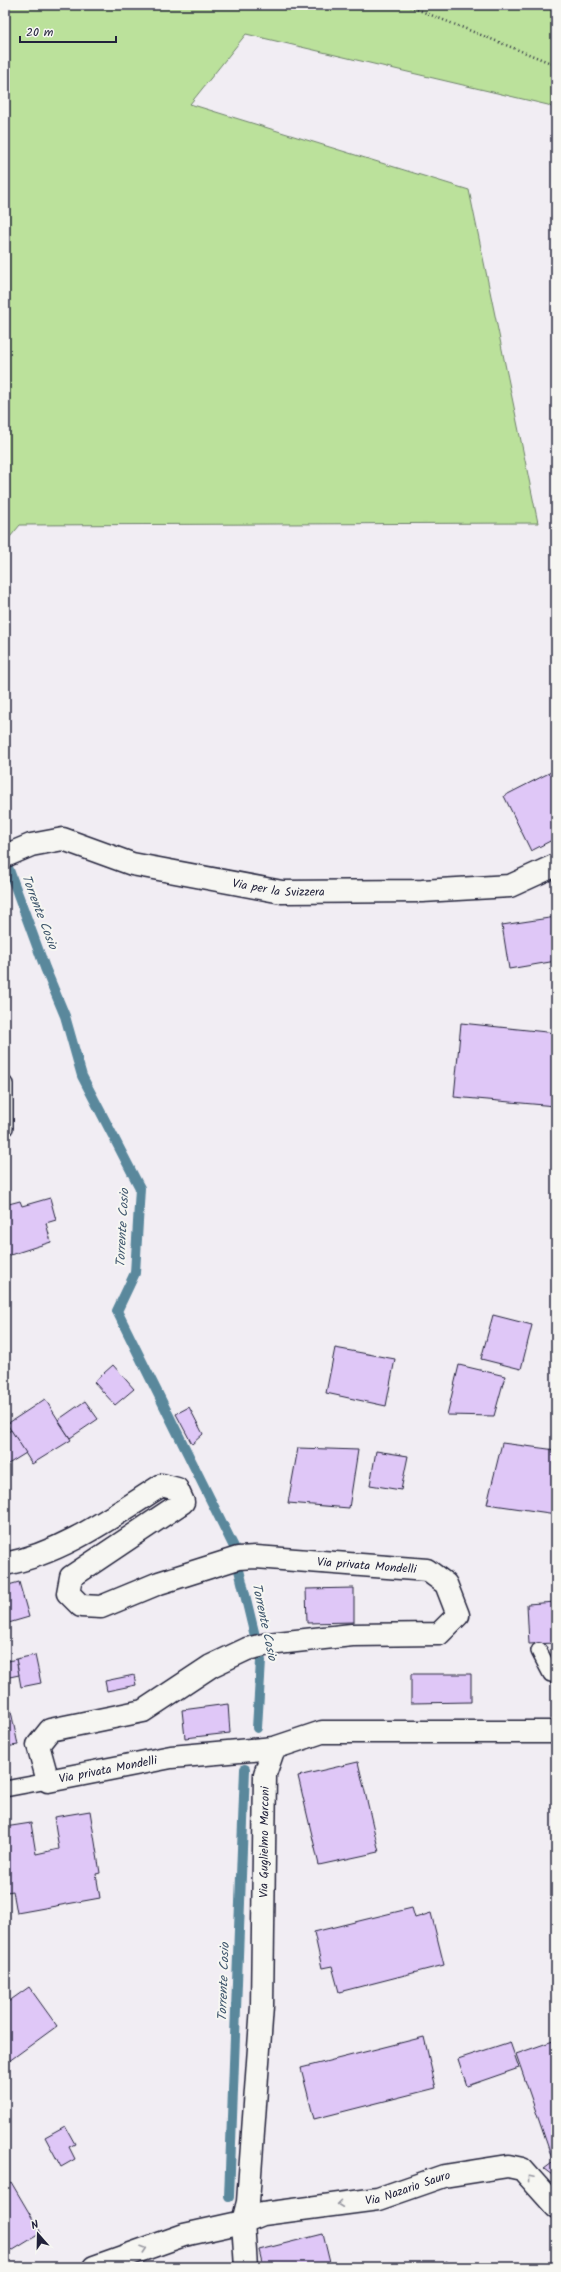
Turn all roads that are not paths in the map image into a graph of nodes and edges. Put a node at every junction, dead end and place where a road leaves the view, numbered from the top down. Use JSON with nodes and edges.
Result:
{"nodes":[{"id":1,"x":5,"y":856,"type":"edge"},
{"id":2,"x":556,"y":865,"type":"edge"},
{"id":3,"x":5,"y":1084,"type":"edge"},
{"id":4,"x":5,"y":1128,"type":"edge"},
{"id":5,"x":5,"y":1564,"type":"edge"},
{"id":6,"x":539,"y":1651,"type":"dead end"},
{"id":7,"x":556,"y":1675,"type":"edge"},
{"id":8,"x":556,"y":1732,"type":"edge"},
{"id":9,"x":274,"y":1748,"type":"junction"},
{"id":10,"x":48,"y":1781,"type":"junction"},
{"id":11,"x":5,"y":1789,"type":"edge"},
{"id":12,"x":556,"y":2207,"type":"edge"},
{"id":13,"x":243,"y":2222,"type":"junction"},
{"id":14,"x":94,"y":2267,"type":"edge"},
{"id":15,"x":246,"y":2267,"type":"edge"}],
"edges":[{"from":1,"to":2,"type":"street","name":"Via per la Svizzera"},
{"from":3,"to":4,"type":"lane"},
{"from":5,"to":10,"type":"street","name":"Via privata Mondelli"},
{"from":6,"to":7,"type":"lane"},
{"from":8,"to":9,"type":"street"},
{"from":9,"to":10,"type":"street","name":"Via privata Mondelli"},
{"from":9,"to":13,"type":"street","name":"Via Guglielmo Marconi"},
{"from":10,"to":11,"type":"lane"},
{"from":12,"to":13,"type":"street","name":"Via Nazario Sauro","one_way":true},
{"from":14,"to":13,"type":"street","name":"Via Nazario Sauro","one_way":true},
{"from":13,"to":15,"type":"street","name":"Via Guglielmo Marconi"}]}
